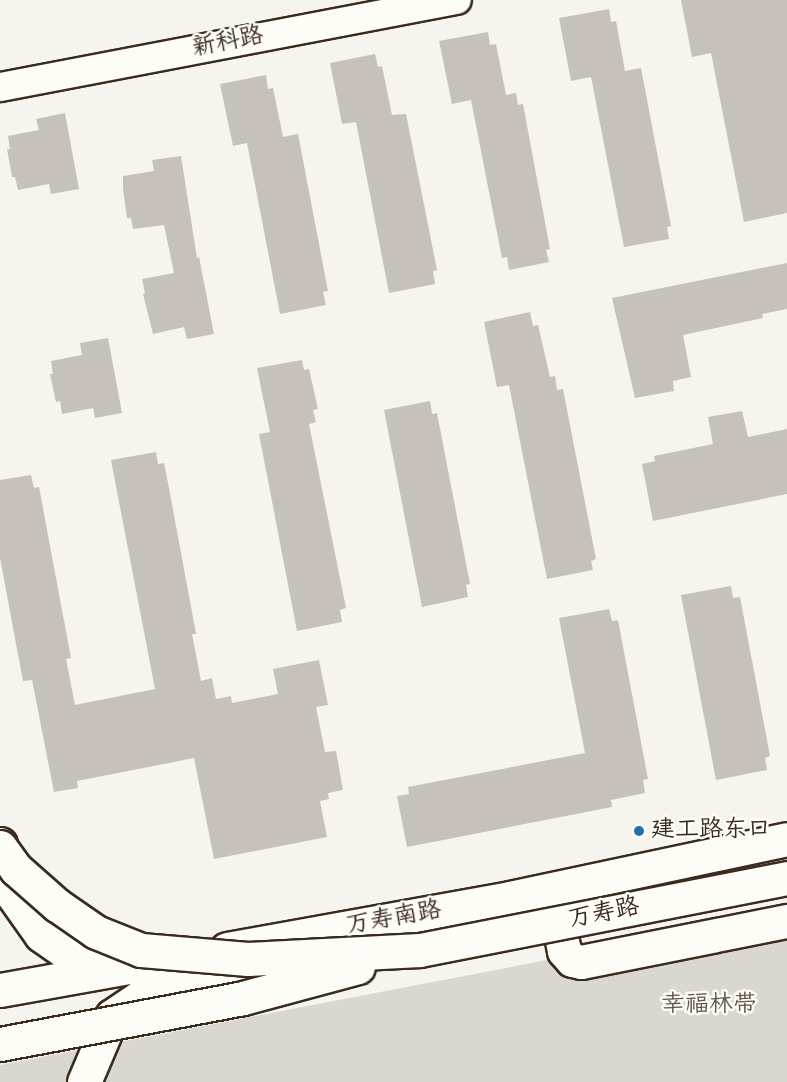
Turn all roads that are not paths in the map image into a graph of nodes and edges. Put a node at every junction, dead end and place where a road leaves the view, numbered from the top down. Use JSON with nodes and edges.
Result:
{"nodes":[{"id":1,"x":457,"y":0,"type":"edge"},
{"id":2,"x":0,"y":87,"type":"edge"},
{"id":3,"x":787,"y":838,"type":"edge"},
{"id":4,"x":0,"y":845,"type":"edge"},
{"id":5,"x":787,"y":879,"type":"edge"},
{"id":6,"x":552,"y":889,"type":"junction"},
{"id":7,"x":787,"y":921,"type":"edge"},
{"id":8,"x":271,"y":941,"type":"junction"},
{"id":9,"x":420,"y":950,"type":"junction"},
{"id":10,"x":114,"y":969,"type":"junction"},
{"id":11,"x":0,"y":990,"type":"edge"},
{"id":12,"x":0,"y":1044,"type":"edge"},
{"id":13,"x":84,"y":1082,"type":"edge"}],
"edges":[{"from":1,"to":2,"type":"street","name":"新科路"},
{"from":3,"to":6,"type":"main road","name":"万寿南路"},
{"from":4,"to":9,"type":"main road","bridge":true},
{"from":4,"to":10,"type":"main road"},
{"from":5,"to":9,"type":"main road","name":"万寿路","bridge":true},
{"from":6,"to":7,"type":"main road"},
{"from":6,"to":8,"type":"main road","name":"万寿南路"},
{"from":8,"to":10,"type":"main road","name":"万寿南路"},
{"from":8,"to":13,"type":"main road"},
{"from":9,"to":12,"type":"main road","bridge":true},
{"from":10,"to":11,"type":"main road","name":"万寿南路"}]}
